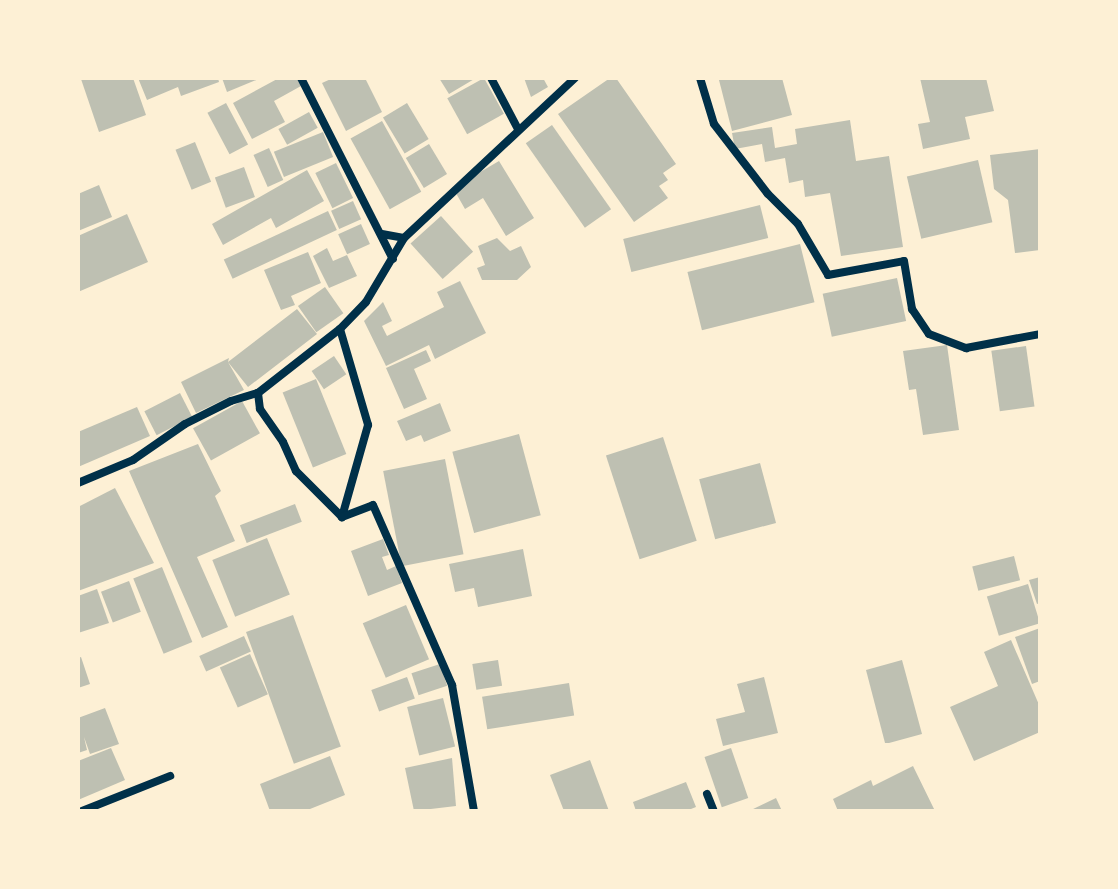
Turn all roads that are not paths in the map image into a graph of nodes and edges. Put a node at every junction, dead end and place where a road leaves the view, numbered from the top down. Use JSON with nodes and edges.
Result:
{"nodes":[{"id":1,"x":301,"y":78,"type":"edge"},
{"id":2,"x":491,"y":78,"type":"edge"},
{"id":3,"x":575,"y":78,"type":"edge"},
{"id":4,"x":700,"y":78,"type":"edge"},
{"id":5,"x":518,"y":129,"type":"junction"},
{"id":6,"x":382,"y":234,"type":"junction"},
{"id":7,"x":404,"y":238,"type":"junction"},
{"id":8,"x":393,"y":259,"type":"junction"},
{"id":9,"x":340,"y":329,"type":"junction"},
{"id":10,"x":1040,"y":334,"type":"edge"},
{"id":11,"x":258,"y":393,"type":"junction"},
{"id":12,"x":78,"y":483,"type":"edge"},
{"id":13,"x":342,"y":517,"type":"junction"},
{"id":14,"x":170,"y":776,"type":"dead end"},
{"id":15,"x":707,"y":794,"type":"dead end"},
{"id":16,"x":82,"y":811,"type":"edge"},
{"id":17,"x":474,"y":811,"type":"edge"},
{"id":18,"x":714,"y":811,"type":"edge"}],
"edges":[{"from":1,"to":6,"type":"street"},
{"from":2,"to":5,"type":"street"},
{"from":3,"to":5,"type":"street"},
{"from":4,"to":10,"type":"street"},
{"from":5,"to":7,"type":"street"},
{"from":6,"to":7,"type":"street"},
{"from":6,"to":8,"type":"street"},
{"from":7,"to":8,"type":"street"},
{"from":8,"to":9,"type":"street"},
{"from":9,"to":11,"type":"street"},
{"from":9,"to":13,"type":"street"},
{"from":11,"to":12,"type":"street"},
{"from":11,"to":13,"type":"street"},
{"from":13,"to":17,"type":"street"},
{"from":14,"to":16,"type":"street"},
{"from":15,"to":18,"type":"street"}]}
